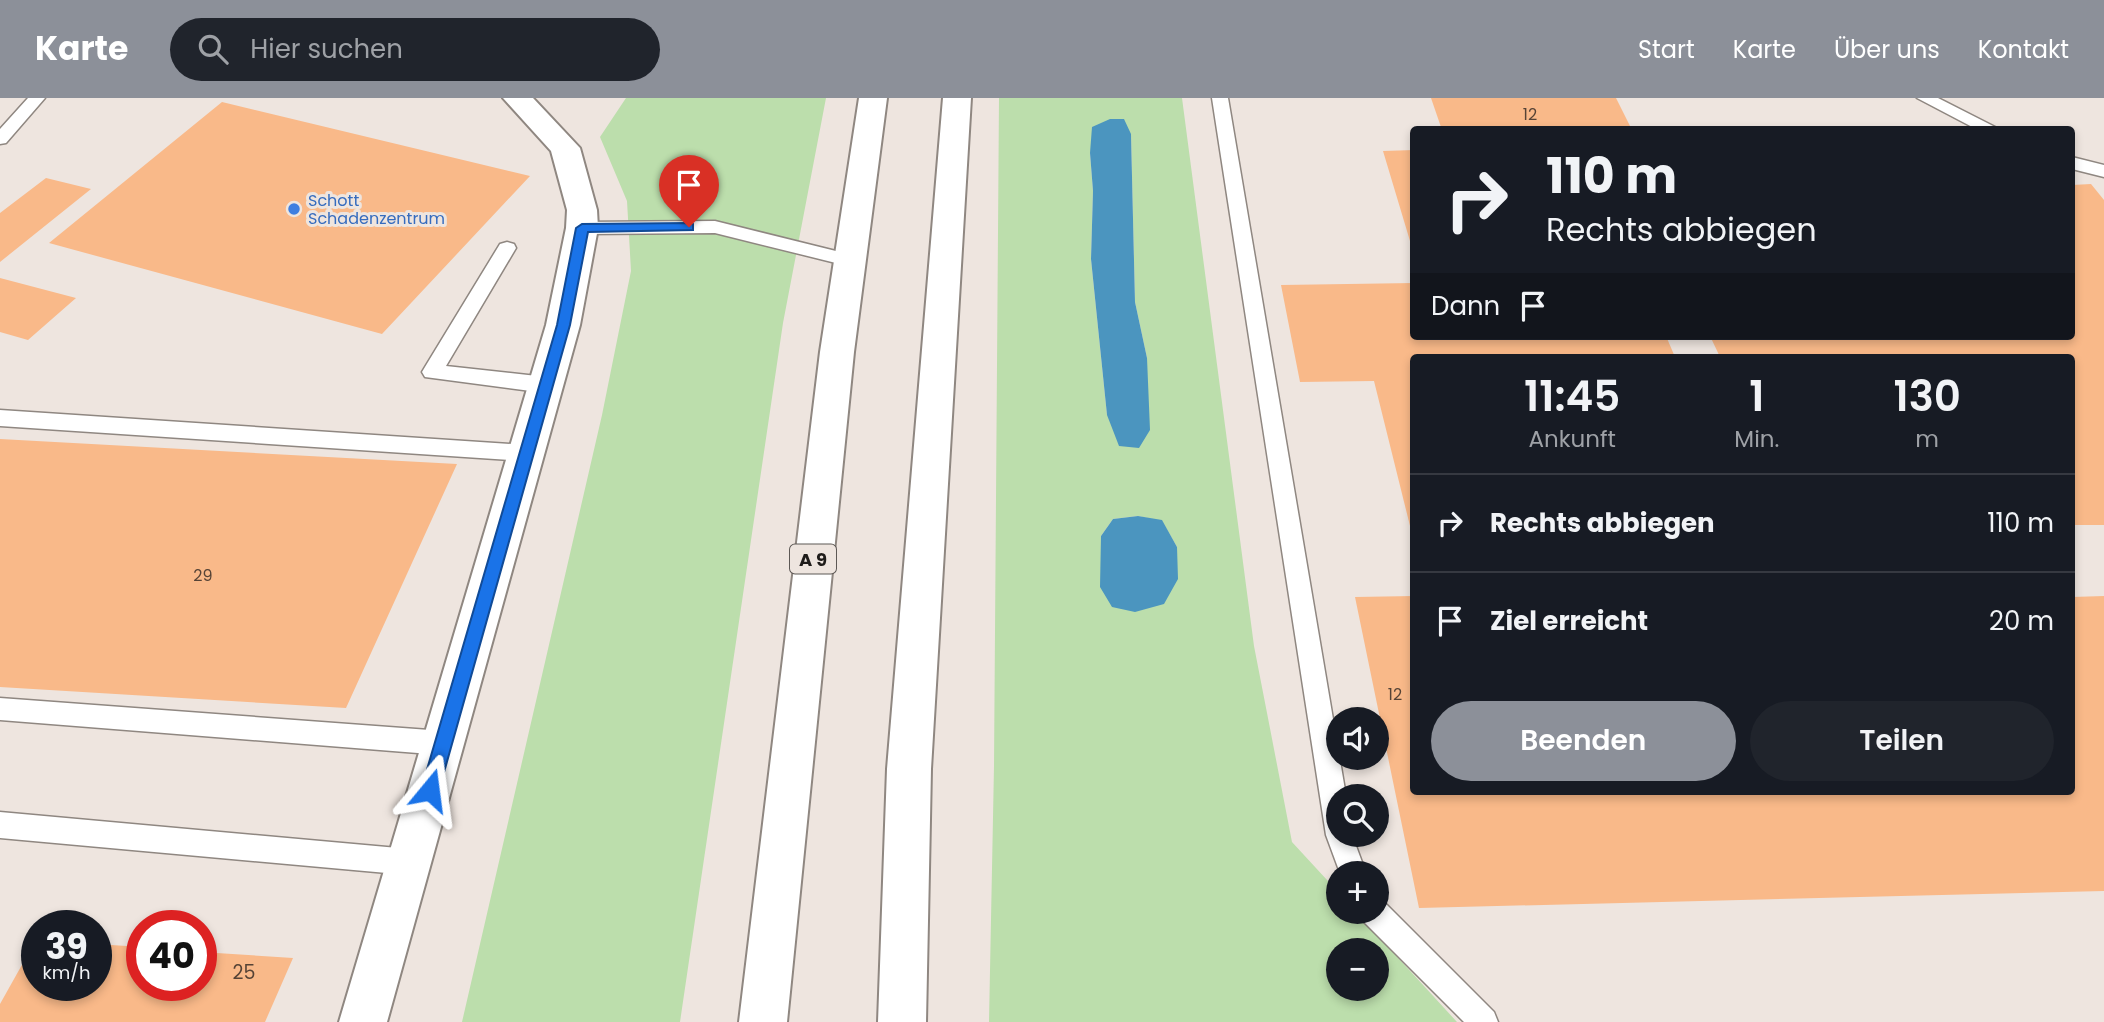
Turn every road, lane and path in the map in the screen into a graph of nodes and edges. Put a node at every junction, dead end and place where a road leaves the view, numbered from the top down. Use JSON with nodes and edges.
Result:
{"nodes":[{"id":1,"x":37,"y":98,"type":"edge"},
{"id":2,"x":517,"y":98,"type":"edge"},
{"id":3,"x":873,"y":98,"type":"edge"},
{"id":4,"x":957,"y":98,"type":"edge"},
{"id":5,"x":1220,"y":98,"type":"edge"},
{"id":6,"x":1925,"y":98,"type":"edge"},
{"id":7,"x":1984,"y":126,"type":"edge"},
{"id":8,"x":0,"y":139,"type":"edge"},
{"id":9,"x":2075,"y":164,"type":"edge"},
{"id":10,"x":2104,"y":171,"type":"edge"},
{"id":11,"x":582,"y":228,"type":"junction"},
{"id":12,"x":507,"y":248,"type":"dead end"},
{"id":13,"x":848,"y":260,"type":"junction"},
{"id":14,"x":546,"y":385,"type":"junction"},
{"id":15,"x":0,"y":418,"type":"edge"},
{"id":16,"x":526,"y":453,"type":"junction"},
{"id":17,"x":0,"y":709,"type":"edge"},
{"id":18,"x":443,"y":743,"type":"junction"},
{"id":19,"x":1331,"y":784,"type":"edge"},
{"id":20,"x":0,"y":825,"type":"edge"},
{"id":21,"x":409,"y":862,"type":"junction"},
{"id":22,"x":1386,"y":924,"type":"edge"},
{"id":23,"x":363,"y":1022,"type":"edge"},
{"id":24,"x":763,"y":1022,"type":"edge"},
{"id":25,"x":902,"y":1022,"type":"edge"},
{"id":26,"x":1484,"y":1022,"type":"edge"}],
"edges":[{"from":1,"to":8,"type":"lane"},
{"from":2,"to":11,"type":"main road"},
{"from":3,"to":13,"type":"main road","number":"A 9"},
{"from":4,"to":25,"type":"main road"},
{"from":5,"to":19,"type":"lane"},
{"from":6,"to":7,"type":"lane"},
{"from":9,"to":10,"type":"lane"},
{"from":11,"to":13,"type":"lane"},
{"from":11,"to":14,"type":"main road"},
{"from":12,"to":14,"type":"lane"},
{"from":13,"to":24,"type":"main road","number":"A 9"},
{"from":14,"to":16,"type":"main road"},
{"from":15,"to":16,"type":"lane"},
{"from":16,"to":18,"type":"main road"},
{"from":17,"to":18,"type":"lane"},
{"from":18,"to":21,"type":"main road"},
{"from":20,"to":21,"type":"lane"},
{"from":21,"to":23,"type":"main road"},
{"from":22,"to":26,"type":"lane"}]}
